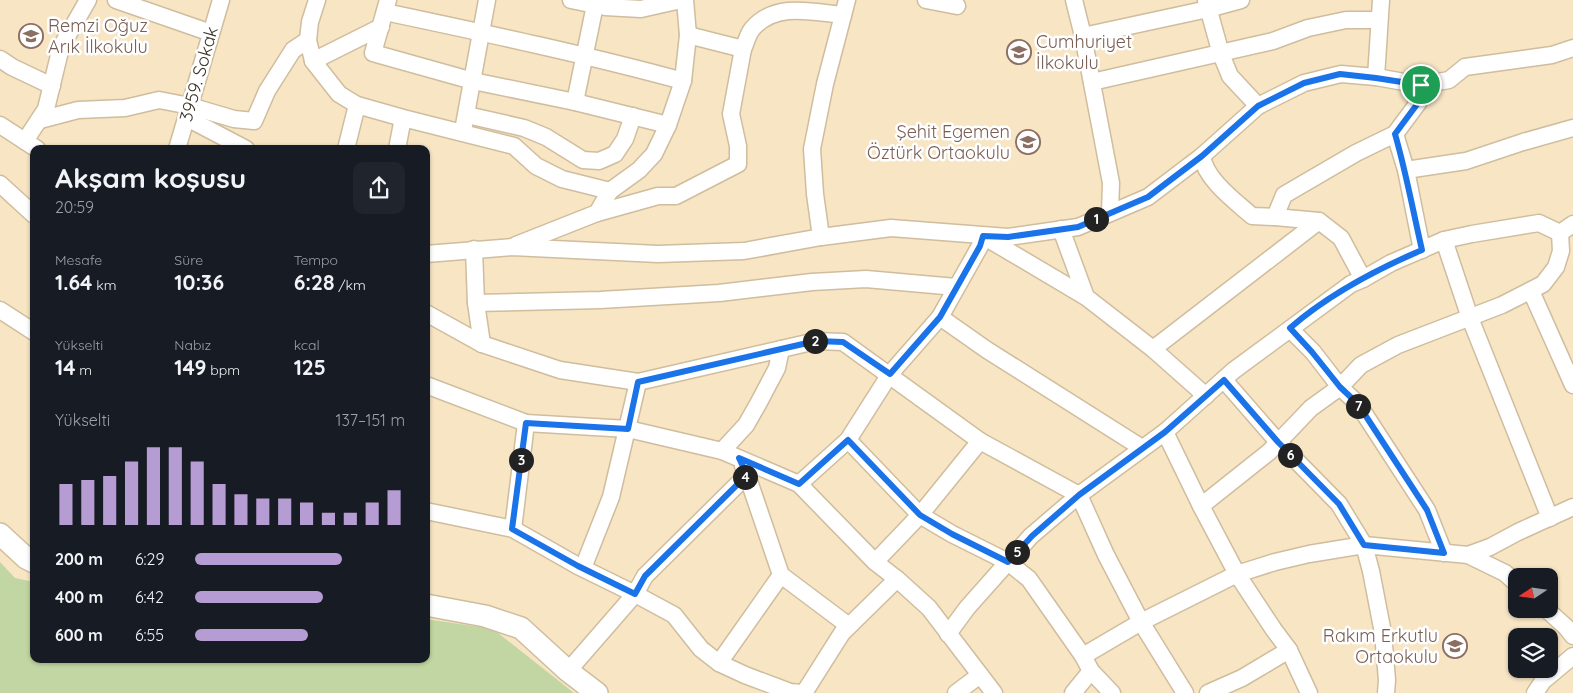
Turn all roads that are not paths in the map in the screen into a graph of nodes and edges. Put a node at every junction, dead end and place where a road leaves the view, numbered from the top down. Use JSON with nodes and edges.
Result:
{"nodes":[{"id":1,"x":88,"y":0,"type":"edge"},
{"id":2,"x":116,"y":0,"type":"edge"},
{"id":3,"x":221,"y":0,"type":"edge"},
{"id":4,"x":317,"y":0,"type":"edge"},
{"id":5,"x":487,"y":0,"type":"edge"},
{"id":6,"x":571,"y":0,"type":"edge"},
{"id":7,"x":681,"y":0,"type":"edge"},
{"id":8,"x":685,"y":0,"type":"edge"},
{"id":9,"x":926,"y":0,"type":"edge"},
{"id":10,"x":1074,"y":0,"type":"edge"},
{"id":11,"x":1241,"y":0,"type":"edge"},
{"id":12,"x":1381,"y":0,"type":"edge"},
{"id":13,"x":604,"y":4,"type":"edge"},
{"id":14,"x":1207,"y":4,"type":"edge"},
{"id":15,"x":957,"y":6,"type":"dead end"},
{"id":16,"x":845,"y":7,"type":"edge"},
{"id":17,"x":385,"y":13,"type":"edge"},
{"id":18,"x":1379,"y":20,"type":"junction"},
{"id":19,"x":482,"y":32,"type":"junction"},
{"id":20,"x":211,"y":33,"type":"junction"},
{"id":21,"x":688,"y":34,"type":"junction"},
{"id":22,"x":1083,"y":36,"type":"junction"},
{"id":23,"x":308,"y":40,"type":"junction"},
{"id":24,"x":1573,"y":48,"type":"edge"},
{"id":25,"x":742,"y":49,"type":"junction"},
{"id":26,"x":1221,"y":54,"type":"junction"},
{"id":27,"x":585,"y":57,"type":"junction"},
{"id":28,"x":0,"y":59,"type":"edge"},
{"id":29,"x":313,"y":61,"type":"junction"},
{"id":30,"x":1376,"y":78,"type":"junction"},
{"id":31,"x":474,"y":81,"type":"junction"},
{"id":32,"x":683,"y":81,"type":"junction"},
{"id":33,"x":1092,"y":82,"type":"junction"},
{"id":34,"x":1421,"y":85,"type":"junction"},
{"id":35,"x":52,"y":86,"type":"junction"},
{"id":36,"x":575,"y":102,"type":"junction"},
{"id":37,"x":357,"y":105,"type":"junction"},
{"id":38,"x":1258,"y":106,"type":"junction"},
{"id":39,"x":189,"y":112,"type":"junction"},
{"id":40,"x":467,"y":115,"type":"junction"},
{"id":41,"x":633,"y":116,"type":"junction"},
{"id":42,"x":403,"y":118,"type":"junction"},
{"id":43,"x":40,"y":120,"type":"junction"},
{"id":44,"x":0,"y":125,"type":"edge"},
{"id":45,"x":668,"y":125,"type":"junction"},
{"id":46,"x":1573,"y":128,"type":"edge"},
{"id":47,"x":462,"y":132,"type":"junction"},
{"id":48,"x":1395,"y":134,"type":"junction"},
{"id":49,"x":31,"y":145,"type":"edge"},
{"id":50,"x":178,"y":145,"type":"edge"},
{"id":51,"x":240,"y":145,"type":"edge"},
{"id":52,"x":347,"y":145,"type":"edge"},
{"id":53,"x":398,"y":145,"type":"edge"},
{"id":54,"x":1202,"y":156,"type":"junction"},
{"id":55,"x":1406,"y":170,"type":"junction"},
{"id":56,"x":0,"y":185,"type":"edge"},
{"id":57,"x":610,"y":191,"type":"junction"},
{"id":58,"x":30,"y":211,"type":"edge"},
{"id":59,"x":1110,"y":212,"type":"junction"},
{"id":60,"x":597,"y":213,"type":"junction"},
{"id":61,"x":1275,"y":217,"type":"junction"},
{"id":62,"x":1319,"y":221,"type":"junction"},
{"id":63,"x":1566,"y":228,"type":"edge"},
{"id":64,"x":1061,"y":229,"type":"junction"},
{"id":65,"x":983,"y":236,"type":"junction"},
{"id":66,"x":821,"y":237,"type":"junction"},
{"id":67,"x":1444,"y":240,"type":"junction"},
{"id":68,"x":512,"y":247,"type":"junction"},
{"id":69,"x":474,"y":249,"type":"junction"},
{"id":70,"x":1422,"y":250,"type":"junction"},
{"id":71,"x":1573,"y":252,"type":"edge"},
{"id":72,"x":430,"y":254,"type":"edge"},
{"id":73,"x":1363,"y":279,"type":"junction"},
{"id":74,"x":956,"y":287,"type":"junction"},
{"id":75,"x":1531,"y":291,"type":"junction"},
{"id":76,"x":1086,"y":297,"type":"junction"},
{"id":77,"x":476,"y":303,"type":"junction"},
{"id":78,"x":0,"y":310,"type":"edge"},
{"id":79,"x":430,"y":315,"type":"edge"},
{"id":80,"x":940,"y":317,"type":"junction"},
{"id":81,"x":1470,"y":318,"type":"junction"},
{"id":82,"x":1290,"y":328,"type":"junction"},
{"id":83,"x":30,"y":329,"type":"edge"},
{"id":84,"x":482,"y":344,"type":"junction"},
{"id":85,"x":781,"y":349,"type":"junction"},
{"id":86,"x":1153,"y":349,"type":"junction"},
{"id":87,"x":890,"y":374,"type":"junction"},
{"id":88,"x":1224,"y":380,"type":"junction"},
{"id":89,"x":638,"y":382,"type":"junction"},
{"id":90,"x":1573,"y":385,"type":"edge"},
{"id":91,"x":430,"y":387,"type":"edge"},
{"id":92,"x":1340,"y":387,"type":"junction"},
{"id":93,"x":1206,"y":396,"type":"junction"},
{"id":94,"x":526,"y":423,"type":"junction"},
{"id":95,"x":628,"y":429,"type":"junction"},
{"id":96,"x":1165,"y":432,"type":"junction"},
{"id":97,"x":848,"y":440,"type":"junction"},
{"id":98,"x":980,"y":441,"type":"junction"},
{"id":99,"x":1278,"y":442,"type":"junction"},
{"id":100,"x":1142,"y":448,"type":"junction"},
{"id":101,"x":722,"y":450,"type":"junction"},
{"id":102,"x":739,"y":458,"type":"junction"},
{"id":103,"x":747,"y":475,"type":"junction"},
{"id":104,"x":799,"y":484,"type":"junction"},
{"id":105,"x":1079,"y":495,"type":"junction"},
{"id":106,"x":1201,"y":506,"type":"junction"},
{"id":107,"x":1573,"y":507,"type":"edge"},
{"id":108,"x":430,"y":513,"type":"edge"},
{"id":109,"x":920,"y":515,"type":"junction"},
{"id":110,"x":1550,"y":518,"type":"junction"},
{"id":111,"x":512,"y":529,"type":"junction"},
{"id":112,"x":0,"y":534,"type":"edge"},
{"id":113,"x":1364,"y":545,"type":"junction"},
{"id":114,"x":1444,"y":553,"type":"junction"},
{"id":115,"x":1468,"y":555,"type":"junction"},
{"id":116,"x":30,"y":560,"type":"edge"},
{"id":117,"x":875,"y":562,"type":"junction"},
{"id":118,"x":1008,"y":562,"type":"junction"},
{"id":119,"x":583,"y":568,"type":"junction"},
{"id":120,"x":1237,"y":574,"type":"junction"},
{"id":121,"x":781,"y":575,"type":"junction"},
{"id":122,"x":1508,"y":576,"type":"edge"},
{"id":123,"x":897,"y":579,"type":"junction"},
{"id":124,"x":635,"y":594,"type":"junction"},
{"id":125,"x":430,"y":606,"type":"edge"},
{"id":126,"x":1558,"y":618,"type":"edge"},
{"id":127,"x":1141,"y":622,"type":"junction"},
{"id":128,"x":849,"y":626,"type":"junction"},
{"id":129,"x":1571,"y":627,"type":"edge"},
{"id":130,"x":948,"y":634,"type":"junction"},
{"id":131,"x":1289,"y":650,"type":"junction"},
{"id":132,"x":1083,"y":656,"type":"junction"},
{"id":133,"x":1573,"y":656,"type":"edge"},
{"id":134,"x":719,"y":663,"type":"junction"},
{"id":135,"x":568,"y":671,"type":"junction"},
{"id":136,"x":1091,"y":671,"type":"junction"},
{"id":137,"x":980,"y":675,"type":"junction"},
{"id":138,"x":597,"y":693,"type":"edge"},
{"id":139,"x":803,"y":693,"type":"edge"},
{"id":140,"x":956,"y":693,"type":"edge"},
{"id":141,"x":994,"y":693,"type":"edge"},
{"id":142,"x":1073,"y":693,"type":"edge"},
{"id":143,"x":1112,"y":693,"type":"edge"},
{"id":144,"x":1185,"y":693,"type":"edge"},
{"id":145,"x":1208,"y":693,"type":"edge"},
{"id":146,"x":1309,"y":693,"type":"edge"},
{"id":147,"x":1386,"y":693,"type":"edge"},
{"id":148,"x":1535,"y":693,"type":"edge"}],
"edges":[{"from":1,"to":35,"type":"street"},
{"from":2,"to":20,"type":"street"},
{"from":3,"to":20,"type":"street","name":"3959. Sokak"},
{"from":4,"to":23,"type":"street"},
{"from":5,"to":19,"type":"street"},
{"from":6,"to":13,"type":"street"},
{"from":7,"to":13,"type":"street"},
{"from":8,"to":21,"type":"street"},
{"from":9,"to":15,"type":"street"},
{"from":10,"to":22,"type":"street"},
{"from":11,"to":14,"type":"street"},
{"from":12,"to":18,"type":"street"},
{"from":13,"to":27,"type":"street"},
{"from":14,"to":22,"type":"street"},
{"from":14,"to":26,"type":"street"},
{"from":16,"to":25,"type":"street"},
{"from":16,"to":66,"type":"street"},
{"from":17,"to":19,"type":"street"},
{"from":17,"to":29,"type":"street"},
{"from":17,"to":31,"type":"street"},
{"from":18,"to":26,"type":"street"},
{"from":18,"to":30,"type":"street"},
{"from":19,"to":27,"type":"street"},
{"from":19,"to":31,"type":"street"},
{"from":20,"to":39,"type":"street","name":"3959. Sokak"},
{"from":21,"to":25,"type":"street"},
{"from":21,"to":32,"type":"street"},
{"from":22,"to":33,"type":"street"},
{"from":23,"to":29,"type":"street"},
{"from":23,"to":39,"type":"street"},
{"from":24,"to":34,"type":"street"},
{"from":25,"to":60,"type":"street"},
{"from":26,"to":33,"type":"street"},
{"from":26,"to":38,"type":"street"},
{"from":27,"to":32,"type":"street"},
{"from":27,"to":36,"type":"street"},
{"from":28,"to":35,"type":"street"},
{"from":29,"to":37,"type":"street"},
{"from":30,"to":34,"type":"street"},
{"from":30,"to":38,"type":"street"},
{"from":31,"to":36,"type":"street"},
{"from":31,"to":40,"type":"street"},
{"from":32,"to":45,"type":"street"},
{"from":33,"to":59,"type":"street"},
{"from":34,"to":48,"type":"street"},
{"from":35,"to":43,"type":"street"},
{"from":36,"to":41,"type":"street"},
{"from":37,"to":42,"type":"street"},
{"from":37,"to":52,"type":"street"},
{"from":38,"to":54,"type":"street"},
{"from":39,"to":43,"type":"street"},
{"from":39,"to":50,"type":"street","name":"3959. Sokak"},
{"from":39,"to":51,"type":"street"},
{"from":40,"to":41,"type":"street"},
{"from":40,"to":47,"type":"street"},
{"from":41,"to":45,"type":"street"},
{"from":42,"to":47,"type":"street"},
{"from":42,"to":53,"type":"street"},
{"from":43,"to":49,"type":"street"},
{"from":44,"to":49,"type":"street"},
{"from":45,"to":57,"type":"street"},
{"from":46,"to":55,"type":"street"},
{"from":47,"to":57,"type":"street"},
{"from":48,"to":55,"type":"street"},
{"from":48,"to":61,"type":"street"},
{"from":54,"to":59,"type":"street"},
{"from":54,"to":61,"type":"street"},
{"from":55,"to":70,"type":"street"},
{"from":56,"to":58,"type":"street"},
{"from":57,"to":60,"type":"street"},
{"from":59,"to":64,"type":"street"},
{"from":60,"to":68,"type":"street"},
{"from":61,"to":62,"type":"street"},
{"from":62,"to":73,"type":"street"},
{"from":62,"to":86,"type":"street"},
{"from":63,"to":67,"type":"street"},
{"from":63,"to":71,"type":"street"},
{"from":63,"to":75,"type":"street"},
{"from":64,"to":65,"type":"street"},
{"from":64,"to":76,"type":"street"},
{"from":65,"to":66,"type":"street"},
{"from":65,"to":74,"type":"street"},
{"from":65,"to":76,"type":"street"},
{"from":66,"to":68,"type":"street"},
{"from":67,"to":70,"type":"street"},
{"from":67,"to":81,"type":"street"},
{"from":68,"to":69,"type":"street"},
{"from":69,"to":72,"type":"street"},
{"from":69,"to":77,"type":"street"},
{"from":70,"to":73,"type":"street"},
{"from":73,"to":82,"type":"street"},
{"from":74,"to":77,"type":"street"},
{"from":74,"to":80,"type":"street"},
{"from":75,"to":81,"type":"street"},
{"from":75,"to":90,"type":"street"},
{"from":76,"to":86,"type":"street"},
{"from":77,"to":84,"type":"street"},
{"from":78,"to":83,"type":"street"},
{"from":79,"to":84,"type":"street"},
{"from":80,"to":87,"type":"street"},
{"from":80,"to":100,"type":"street"},
{"from":81,"to":92,"type":"street"},
{"from":81,"to":110,"type":"street"},
{"from":82,"to":88,"type":"street"},
{"from":82,"to":92,"type":"street"},
{"from":84,"to":89,"type":"street"},
{"from":85,"to":87,"type":"street"},
{"from":85,"to":89,"type":"street"},
{"from":85,"to":101,"type":"street"},
{"from":86,"to":93,"type":"street"},
{"from":87,"to":97,"type":"street"},
{"from":87,"to":98,"type":"street"},
{"from":88,"to":93,"type":"street"},
{"from":88,"to":99,"type":"street"},
{"from":89,"to":95,"type":"street"},
{"from":91,"to":94,"type":"street"},
{"from":92,"to":99,"type":"street"},
{"from":92,"to":114,"type":"street"},
{"from":93,"to":96,"type":"street"},
{"from":94,"to":95,"type":"street"},
{"from":94,"to":111,"type":"street"},
{"from":95,"to":101,"type":"street"},
{"from":95,"to":119,"type":"street"},
{"from":96,"to":100,"type":"street"},
{"from":96,"to":106,"type":"street"},
{"from":97,"to":104,"type":"street"},
{"from":97,"to":109,"type":"street"},
{"from":98,"to":105,"type":"street"},
{"from":98,"to":109,"type":"street"},
{"from":99,"to":106,"type":"street"},
{"from":99,"to":113,"type":"street"},
{"from":100,"to":105,"type":"street"},
{"from":101,"to":102,"type":"street"},
{"from":102,"to":103,"type":"street"},
{"from":102,"to":104,"type":"street"},
{"from":103,"to":121,"type":"street"},
{"from":103,"to":124,"type":"street"},
{"from":104,"to":117,"type":"street"},
{"from":105,"to":118,"type":"street"},
{"from":105,"to":127,"type":"street"},
{"from":106,"to":120,"type":"street"},
{"from":107,"to":110,"type":"street"},
{"from":108,"to":111,"type":"street"},
{"from":109,"to":117,"type":"street"},
{"from":109,"to":118,"type":"street"},
{"from":110,"to":115,"type":"street"},
{"from":111,"to":119,"type":"street"},
{"from":112,"to":116,"type":"main road"},
{"from":113,"to":114,"type":"street"},
{"from":113,"to":120,"type":"street"},
{"from":113,"to":147,"type":"street"},
{"from":114,"to":115,"type":"street"},
{"from":115,"to":122,"type":"street"},
{"from":117,"to":123,"type":"street"},
{"from":118,"to":130,"type":"street"},
{"from":118,"to":132,"type":"street"},
{"from":119,"to":124,"type":"street"},
{"from":120,"to":127,"type":"street"},
{"from":120,"to":131,"type":"street"},
{"from":121,"to":128,"type":"street"},
{"from":121,"to":134,"type":"street"},
{"from":123,"to":128,"type":"street"},
{"from":123,"to":130,"type":"street"},
{"from":124,"to":134,"type":"street"},
{"from":124,"to":135,"type":"street"},
{"from":125,"to":135,"type":"main road"},
{"from":126,"to":129,"type":"street"},
{"from":127,"to":132,"type":"street"},
{"from":127,"to":144,"type":"street"},
{"from":128,"to":139,"type":"street"},
{"from":130,"to":137,"type":"street"},
{"from":131,"to":145,"type":"street"},
{"from":131,"to":146,"type":"street"},
{"from":132,"to":136,"type":"street"},
{"from":133,"to":148,"type":"street"},
{"from":134,"to":139,"type":"street"},
{"from":135,"to":138,"type":"main road"},
{"from":136,"to":142,"type":"street"},
{"from":136,"to":143,"type":"street"},
{"from":137,"to":140,"type":"street"},
{"from":137,"to":141,"type":"street"}]}
